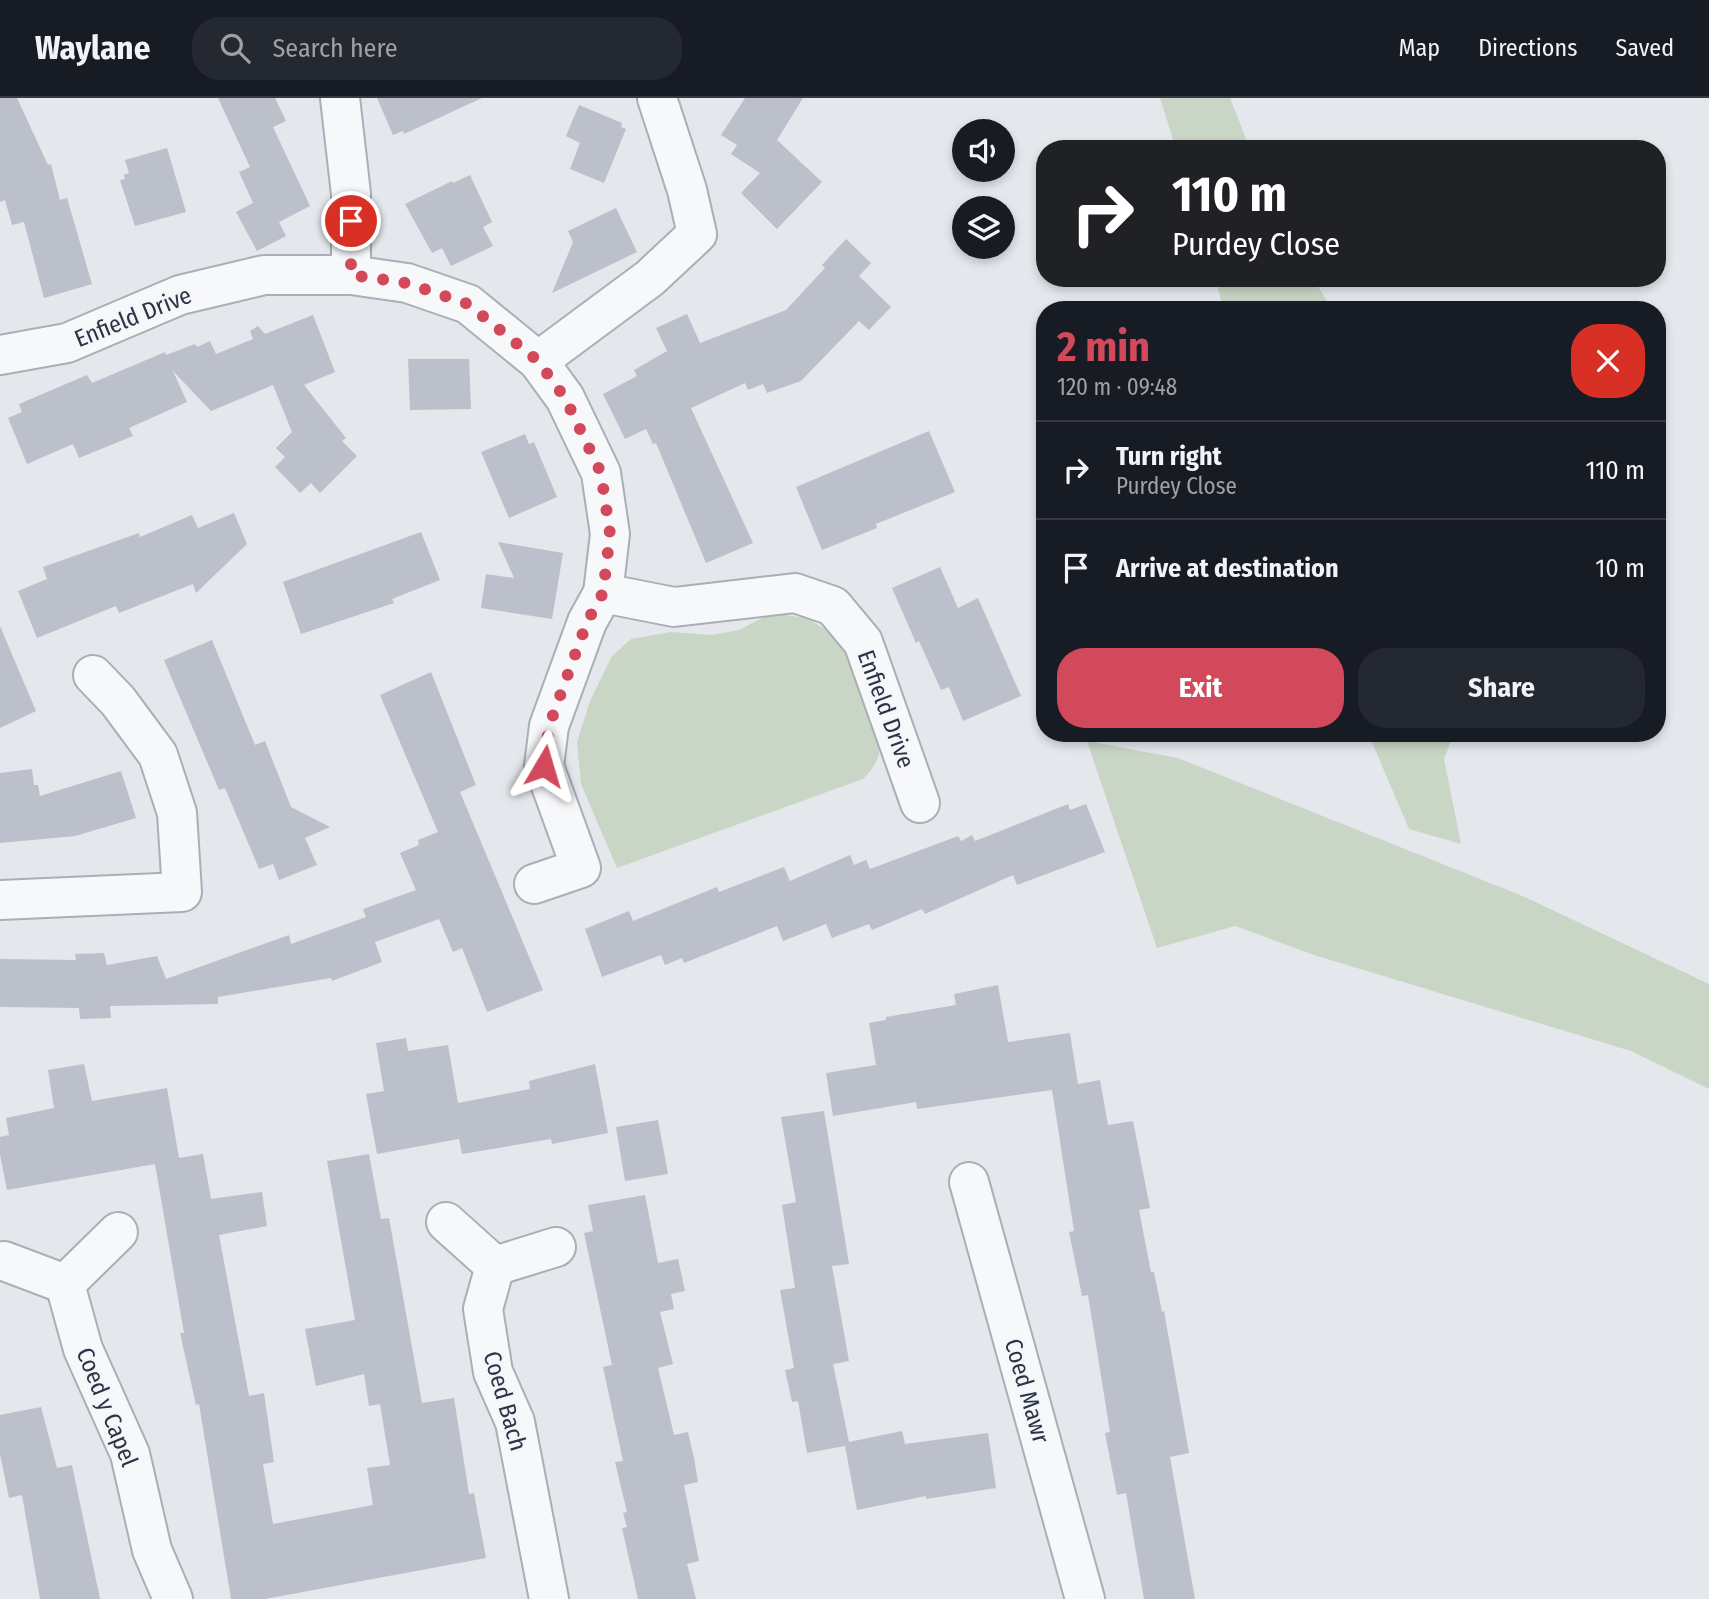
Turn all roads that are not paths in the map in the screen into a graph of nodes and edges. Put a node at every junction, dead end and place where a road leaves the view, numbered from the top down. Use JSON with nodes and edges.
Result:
{"nodes":[{"id":1,"x":340,"y":98,"type":"edge"},
{"id":2,"x":657,"y":98,"type":"edge"},
{"id":3,"x":351,"y":275,"type":"junction"},
{"id":4,"x":0,"y":355,"type":"edge"},
{"id":5,"x":538,"y":361,"type":"junction"},
{"id":6,"x":603,"y":593,"type":"junction"},
{"id":7,"x":93,"y":675,"type":"dead end"},
{"id":8,"x":920,"y":803,"type":"dead end"},
{"id":9,"x":534,"y":884,"type":"dead end"},
{"id":10,"x":0,"y":900,"type":"edge"},
{"id":11,"x":970,"y":1182,"type":"dead end"},
{"id":12,"x":446,"y":1223,"type":"dead end"},
{"id":13,"x":118,"y":1232,"type":"dead end"},
{"id":14,"x":556,"y":1247,"type":"dead end"},
{"id":15,"x":4,"y":1261,"type":"dead end"},
{"id":16,"x":495,"y":1266,"type":"junction"},
{"id":17,"x":65,"y":1284,"type":"junction"},
{"id":18,"x":173,"y":1599,"type":"edge"},
{"id":19,"x":549,"y":1599,"type":"edge"},
{"id":20,"x":1085,"y":1599,"type":"edge"}],
"edges":[{"from":1,"to":3,"type":"street"},
{"from":2,"to":5,"type":"street"},
{"from":3,"to":4,"type":"street","name":"Enfield Drive"},
{"from":3,"to":5,"type":"street","name":"Enfield Drive"},
{"from":5,"to":6,"type":"street","name":"Enfield Drive"},
{"from":6,"to":8,"type":"street","name":"Enfield Drive"},
{"from":6,"to":9,"type":"street","name":"Enfield Drive"},
{"from":7,"to":10,"type":"street"},
{"from":11,"to":20,"type":"street","name":"Coed Mawr"},
{"from":12,"to":16,"type":"street"},
{"from":13,"to":17,"type":"street"},
{"from":14,"to":16,"type":"street"},
{"from":15,"to":17,"type":"street"},
{"from":16,"to":19,"type":"street","name":"Coed Bach"},
{"from":17,"to":18,"type":"street","name":"Coed y Capel"}]}
